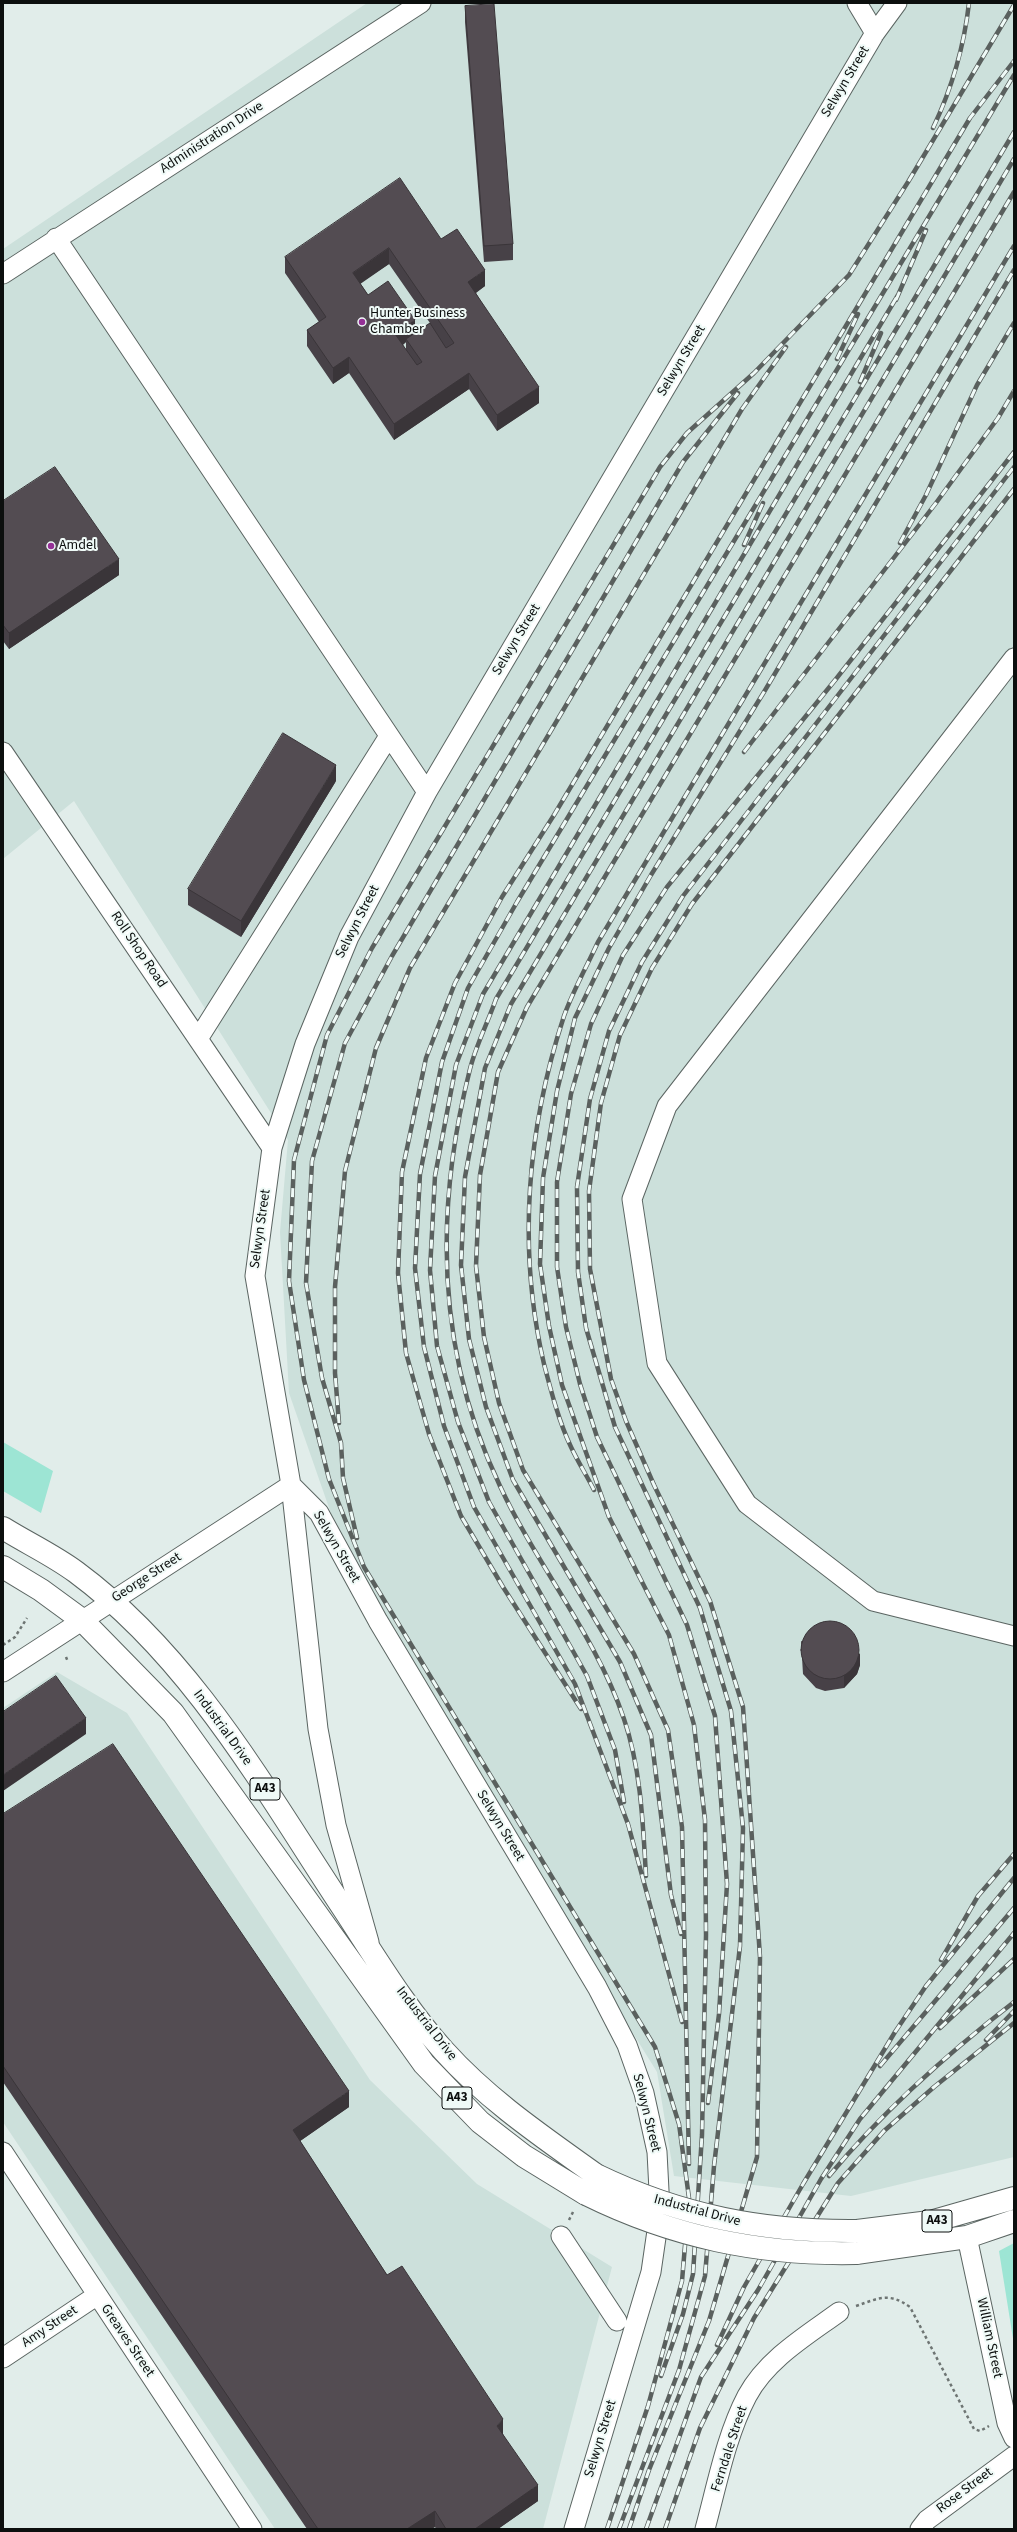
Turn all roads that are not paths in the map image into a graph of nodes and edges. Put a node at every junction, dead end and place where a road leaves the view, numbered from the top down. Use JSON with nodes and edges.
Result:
{"nodes":[{"id":1,"x":421,"y":3,"type":"edge"},
{"id":2,"x":857,"y":3,"type":"edge"},
{"id":3,"x":897,"y":3,"type":"edge"},
{"id":4,"x":875,"y":33,"type":"junction"},
{"id":5,"x":56,"y":238,"type":"junction"},
{"id":6,"x":3,"y":274,"type":"edge"},
{"id":7,"x":1014,"y":658,"type":"edge"},
{"id":8,"x":390,"y":736,"type":"junction"},
{"id":9,"x":3,"y":752,"type":"edge"},
{"id":10,"x":427,"y":792,"type":"junction"},
{"id":11,"x":198,"y":1039,"type":"junction"},
{"id":12,"x":272,"y":1148,"type":"junction"},
{"id":13,"x":291,"y":1485,"type":"junction"},
{"id":14,"x":3,"y":1528,"type":"edge"},
{"id":15,"x":3,"y":1567,"type":"edge"},
{"id":16,"x":111,"y":1601,"type":"junction"},
{"id":17,"x":82,"y":1620,"type":"junction"},
{"id":18,"x":1014,"y":1636,"type":"edge"},
{"id":19,"x":3,"y":1672,"type":"edge"},
{"id":20,"x":371,"y":1951,"type":"junction"},
{"id":21,"x":3,"y":2152,"type":"edge"},
{"id":22,"x":1014,"y":2198,"type":"edge"},
{"id":23,"x":1014,"y":2221,"type":"edge"},
{"id":24,"x":561,"y":2236,"type":"dead end"},
{"id":25,"x":967,"y":2237,"type":"junction"},
{"id":26,"x":96,"y":2296,"type":"junction"},
{"id":27,"x":839,"y":2312,"type":"road end"},
{"id":28,"x":617,"y":2321,"type":"dead end"},
{"id":29,"x":3,"y":2358,"type":"edge"},
{"id":30,"x":1014,"y":2438,"type":"edge"},
{"id":31,"x":1014,"y":2456,"type":"edge"},
{"id":32,"x":252,"y":2529,"type":"edge"},
{"id":33,"x":574,"y":2529,"type":"edge"},
{"id":34,"x":705,"y":2529,"type":"edge"},
{"id":35,"x":920,"y":2529,"type":"edge"}],
"edges":[{"from":1,"to":5,"type":"street","name":"Administration Drive"},
{"from":2,"to":4,"type":"street"},
{"from":3,"to":4,"type":"street","name":"Selwyn Street"},
{"from":4,"to":10,"type":"street","name":"Selwyn Street"},
{"from":5,"to":6,"type":"street","name":"Administration Drive"},
{"from":5,"to":8,"type":"street"},
{"from":7,"to":18,"type":"street"},
{"from":8,"to":10,"type":"street"},
{"from":8,"to":11,"type":"street"},
{"from":9,"to":11,"type":"street","name":"Roll Shop Road"},
{"from":10,"to":12,"type":"street","name":"Selwyn Street"},
{"from":11,"to":12,"type":"street","name":"Roll Shop Road"},
{"from":12,"to":13,"type":"street","name":"Selwyn Street"},
{"from":13,"to":16,"type":"street","name":"George Street"},
{"from":13,"to":20,"type":"street"},
{"from":13,"to":33,"type":"street","name":"Selwyn Street"},
{"from":14,"to":16,"type":"highway","name":"Industrial Drive","number":"A43"},
{"from":15,"to":17,"type":"highway","name":"Industrial Drive","number":"A43"},
{"from":16,"to":17,"type":"street","name":"George Street"},
{"from":16,"to":20,"type":"highway","name":"Industrial Drive","number":"A43"},
{"from":17,"to":19,"type":"street","name":"George Street"},
{"from":17,"to":25,"type":"highway","name":"Industrial Drive","number":"A43","bridge":true},
{"from":20,"to":22,"type":"highway","name":"Industrial Drive","number":"A43","bridge":true},
{"from":21,"to":26,"type":"street","name":"Greaves Street"},
{"from":23,"to":25,"type":"highway","name":"Industrial Drive","number":"A43"},
{"from":24,"to":28,"type":"street"},
{"from":25,"to":30,"type":"street","name":"William Street"},
{"from":26,"to":29,"type":"street","name":"Amy Street"},
{"from":26,"to":32,"type":"street","name":"Greaves Street"},
{"from":27,"to":34,"type":"street","name":"Ferndale Street"},
{"from":31,"to":35,"type":"street","name":"Rose Street"}]}
